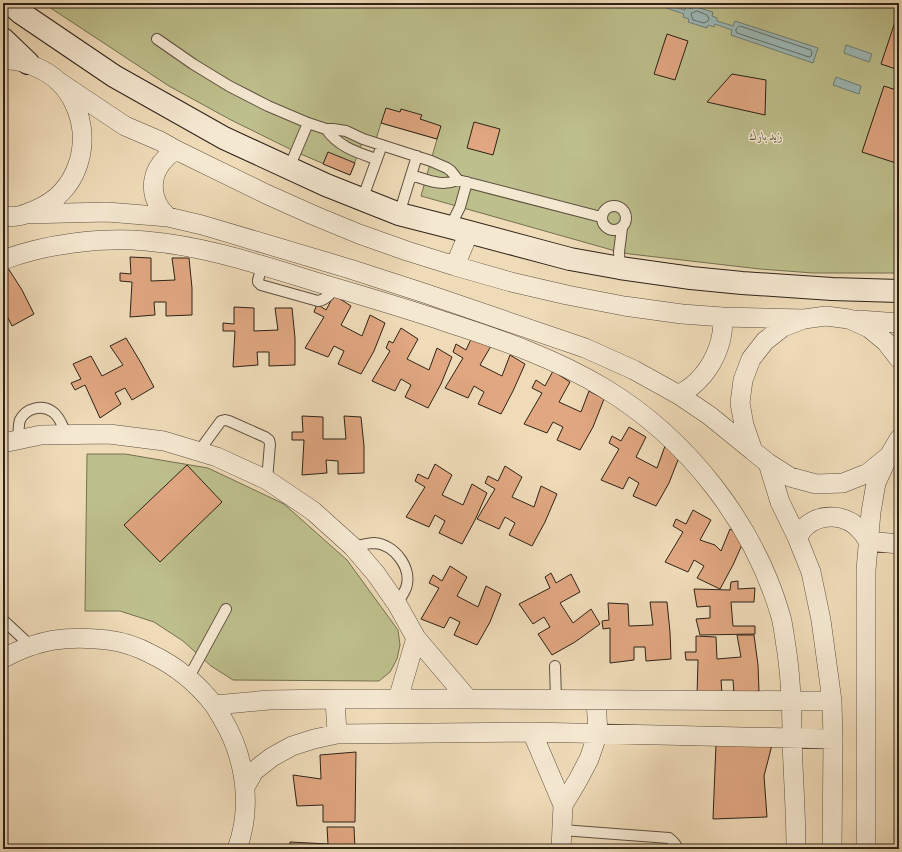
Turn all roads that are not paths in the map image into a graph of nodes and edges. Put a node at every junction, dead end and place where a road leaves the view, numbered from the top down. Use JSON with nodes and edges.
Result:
{"nodes":[{"id":1,"x":20,"y":6,"type":"edge"},
{"id":2,"x":3,"y":39,"type":"edge"},
{"id":3,"x":157,"y":39,"type":"dead end"},
{"id":4,"x":3,"y":60,"type":"edge"},
{"id":5,"x":28,"y":63,"type":"junction"},
{"id":6,"x":59,"y":82,"type":"junction"},
{"id":7,"x":308,"y":123,"type":"junction"},
{"id":8,"x":326,"y":129,"type":"junction"},
{"id":9,"x":382,"y":145,"type":"junction"},
{"id":10,"x":176,"y":150,"type":"junction"},
{"id":11,"x":418,"y":156,"type":"junction"},
{"id":12,"x":376,"y":159,"type":"junction"},
{"id":13,"x":289,"y":168,"type":"junction"},
{"id":14,"x":411,"y":175,"type":"junction"},
{"id":15,"x":462,"y":181,"type":"junction"},
{"id":16,"x":362,"y":200,"type":"junction"},
{"id":17,"x":399,"y":214,"type":"junction"},
{"id":18,"x":12,"y":217,"type":"edge"},
{"id":19,"x":168,"y":217,"type":"junction"},
{"id":20,"x":601,"y":217,"type":"junction"},
{"id":21,"x":622,"y":228,"type":"junction"},
{"id":22,"x":460,"y":229,"type":"junction"},
{"id":23,"x":3,"y":260,"type":"edge"},
{"id":24,"x":454,"y":266,"type":"junction"},
{"id":25,"x":620,"y":268,"type":"junction"},
{"id":26,"x":899,"y":291,"type":"edge"},
{"id":27,"x":723,"y":317,"type":"junction"},
{"id":28,"x":804,"y":319,"type":"junction"},
{"id":29,"x":849,"y":319,"type":"junction"},
{"id":30,"x":899,"y":323,"type":"edge"},
{"id":31,"x":899,"y":359,"type":"edge"},
{"id":32,"x":679,"y":395,"type":"junction"},
{"id":33,"x":66,"y":434,"type":"junction"},
{"id":34,"x":899,"y":439,"type":"edge"},
{"id":35,"x":11,"y":441,"type":"edge"},
{"id":36,"x":753,"y":451,"type":"junction"},
{"id":37,"x":199,"y":452,"type":"junction"},
{"id":38,"x":889,"y":456,"type":"junction"},
{"id":39,"x":768,"y":463,"type":"junction"},
{"id":40,"x":267,"y":480,"type":"junction"},
{"id":41,"x":797,"y":537,"type":"junction"},
{"id":42,"x":868,"y":541,"type":"junction"},
{"id":43,"x":899,"y":544,"type":"edge"},
{"id":44,"x":353,"y":547,"type":"junction"},
{"id":45,"x":397,"y":604,"type":"junction"},
{"id":46,"x":226,"y":609,"type":"dead end"},
{"id":47,"x":3,"y":620,"type":"edge"},
{"id":48,"x":416,"y":638,"type":"junction"},
{"id":49,"x":31,"y":646,"type":"junction"},
{"id":50,"x":3,"y":658,"type":"edge"},
{"id":51,"x":555,"y":666,"type":"dead end"},
{"id":52,"x":189,"y":677,"type":"junction"},
{"id":53,"x":335,"y":699,"type":"junction"},
{"id":54,"x":398,"y":699,"type":"junction"},
{"id":55,"x":468,"y":699,"type":"junction"},
{"id":56,"x":556,"y":700,"type":"junction"},
{"id":57,"x":596,"y":700,"type":"junction"},
{"id":58,"x":792,"y":701,"type":"junction"},
{"id":59,"x":832,"y":701,"type":"junction"},
{"id":60,"x":214,"y":705,"type":"junction"},
{"id":61,"x":532,"y":732,"type":"junction"},
{"id":62,"x":598,"y":733,"type":"junction"},
{"id":63,"x":337,"y":734,"type":"junction"},
{"id":64,"x":792,"y":738,"type":"junction"},
{"id":65,"x":833,"y":739,"type":"junction"},
{"id":66,"x":245,"y":787,"type":"junction"},
{"id":67,"x":563,"y":805,"type":"junction"},
{"id":68,"x":562,"y":830,"type":"junction"},
{"id":69,"x":237,"y":849,"type":"edge"},
{"id":70,"x":561,"y":849,"type":"edge"},
{"id":71,"x":678,"y":849,"type":"edge"},
{"id":72,"x":796,"y":849,"type":"edge"},
{"id":73,"x":832,"y":849,"type":"edge"},
{"id":74,"x":866,"y":849,"type":"edge"}],
"edges":[{"from":1,"to":13,"type":"street"},
{"from":2,"to":5,"type":"street"},
{"from":3,"to":7,"type":"lane"},
{"from":4,"to":5,"type":"street"},
{"from":5,"to":6,"type":"street"},
{"from":6,"to":10,"type":"street"},
{"from":6,"to":18,"type":"street"},
{"from":7,"to":8,"type":"lane"},
{"from":7,"to":13,"type":"lane"},
{"from":8,"to":9,"type":"lane"},
{"from":8,"to":12,"type":"lane"},
{"from":9,"to":11,"type":"lane"},
{"from":9,"to":12,"type":"lane"},
{"from":10,"to":19,"type":"street"},
{"from":10,"to":24,"type":"street"},
{"from":11,"to":14,"type":"lane"},
{"from":11,"to":15,"type":"lane"},
{"from":12,"to":16,"type":"lane"},
{"from":13,"to":16,"type":"street"},
{"from":14,"to":15,"type":"lane"},
{"from":14,"to":17,"type":"lane"},
{"from":15,"to":20,"type":"lane"},
{"from":15,"to":22,"type":"lane"},
{"from":16,"to":17,"type":"street"},
{"from":17,"to":22,"type":"street"},
{"from":18,"to":19,"type":"street"},
{"from":19,"to":32,"type":"street"},
{"from":20,"to":21,"type":"lane"},
{"from":20,"to":21,"type":"lane"},
{"from":21,"to":25,"type":"lane"},
{"from":22,"to":24,"type":"street"},
{"from":22,"to":25,"type":"street"},
{"from":23,"to":58,"type":"street"},
{"from":24,"to":27,"type":"street"},
{"from":25,"to":26,"type":"street"},
{"from":27,"to":28,"type":"street"},
{"from":27,"to":32,"type":"street"},
{"from":28,"to":29,"type":"street"},
{"from":28,"to":36,"type":"street"},
{"from":29,"to":30,"type":"street"},
{"from":29,"to":31,"type":"street"},
{"from":32,"to":36,"type":"street"},
{"from":33,"to":35,"type":"street"},
{"from":33,"to":35,"type":"lane"},
{"from":33,"to":37,"type":"street"},
{"from":34,"to":38,"type":"street"},
{"from":36,"to":39,"type":"street"},
{"from":37,"to":40,"type":"street"},
{"from":37,"to":40,"type":"lane"},
{"from":38,"to":39,"type":"street"},
{"from":38,"to":42,"type":"street"},
{"from":39,"to":41,"type":"street"},
{"from":40,"to":44,"type":"street"},
{"from":41,"to":42,"type":"street"},
{"from":41,"to":59,"type":"street"},
{"from":42,"to":43,"type":"street"},
{"from":42,"to":74,"type":"street"},
{"from":44,"to":45,"type":"street"},
{"from":44,"to":45,"type":"lane"},
{"from":45,"to":48,"type":"street"},
{"from":46,"to":52,"type":"lane"},
{"from":47,"to":49,"type":"lane"},
{"from":48,"to":54,"type":"street"},
{"from":48,"to":55,"type":"street"},
{"from":49,"to":50,"type":"street"},
{"from":49,"to":52,"type":"street"},
{"from":51,"to":56,"type":"lane"},
{"from":52,"to":60,"type":"street"},
{"from":53,"to":54,"type":"street"},
{"from":53,"to":60,"type":"street"},
{"from":53,"to":63,"type":"street"},
{"from":54,"to":55,"type":"street"},
{"from":55,"to":56,"type":"street"},
{"from":56,"to":57,"type":"street"},
{"from":57,"to":58,"type":"street"},
{"from":57,"to":62,"type":"street"},
{"from":58,"to":59,"type":"street"},
{"from":58,"to":64,"type":"street"},
{"from":59,"to":65,"type":"street"},
{"from":60,"to":66,"type":"street"},
{"from":61,"to":62,"type":"street"},
{"from":61,"to":63,"type":"street"},
{"from":61,"to":67,"type":"street"},
{"from":62,"to":64,"type":"street"},
{"from":62,"to":67,"type":"street"},
{"from":63,"to":66,"type":"street"},
{"from":64,"to":65,"type":"street"},
{"from":64,"to":72,"type":"street"},
{"from":65,"to":73,"type":"street"},
{"from":66,"to":69,"type":"street"},
{"from":67,"to":68,"type":"street"},
{"from":68,"to":70,"type":"street"},
{"from":68,"to":71,"type":"lane"}]}
